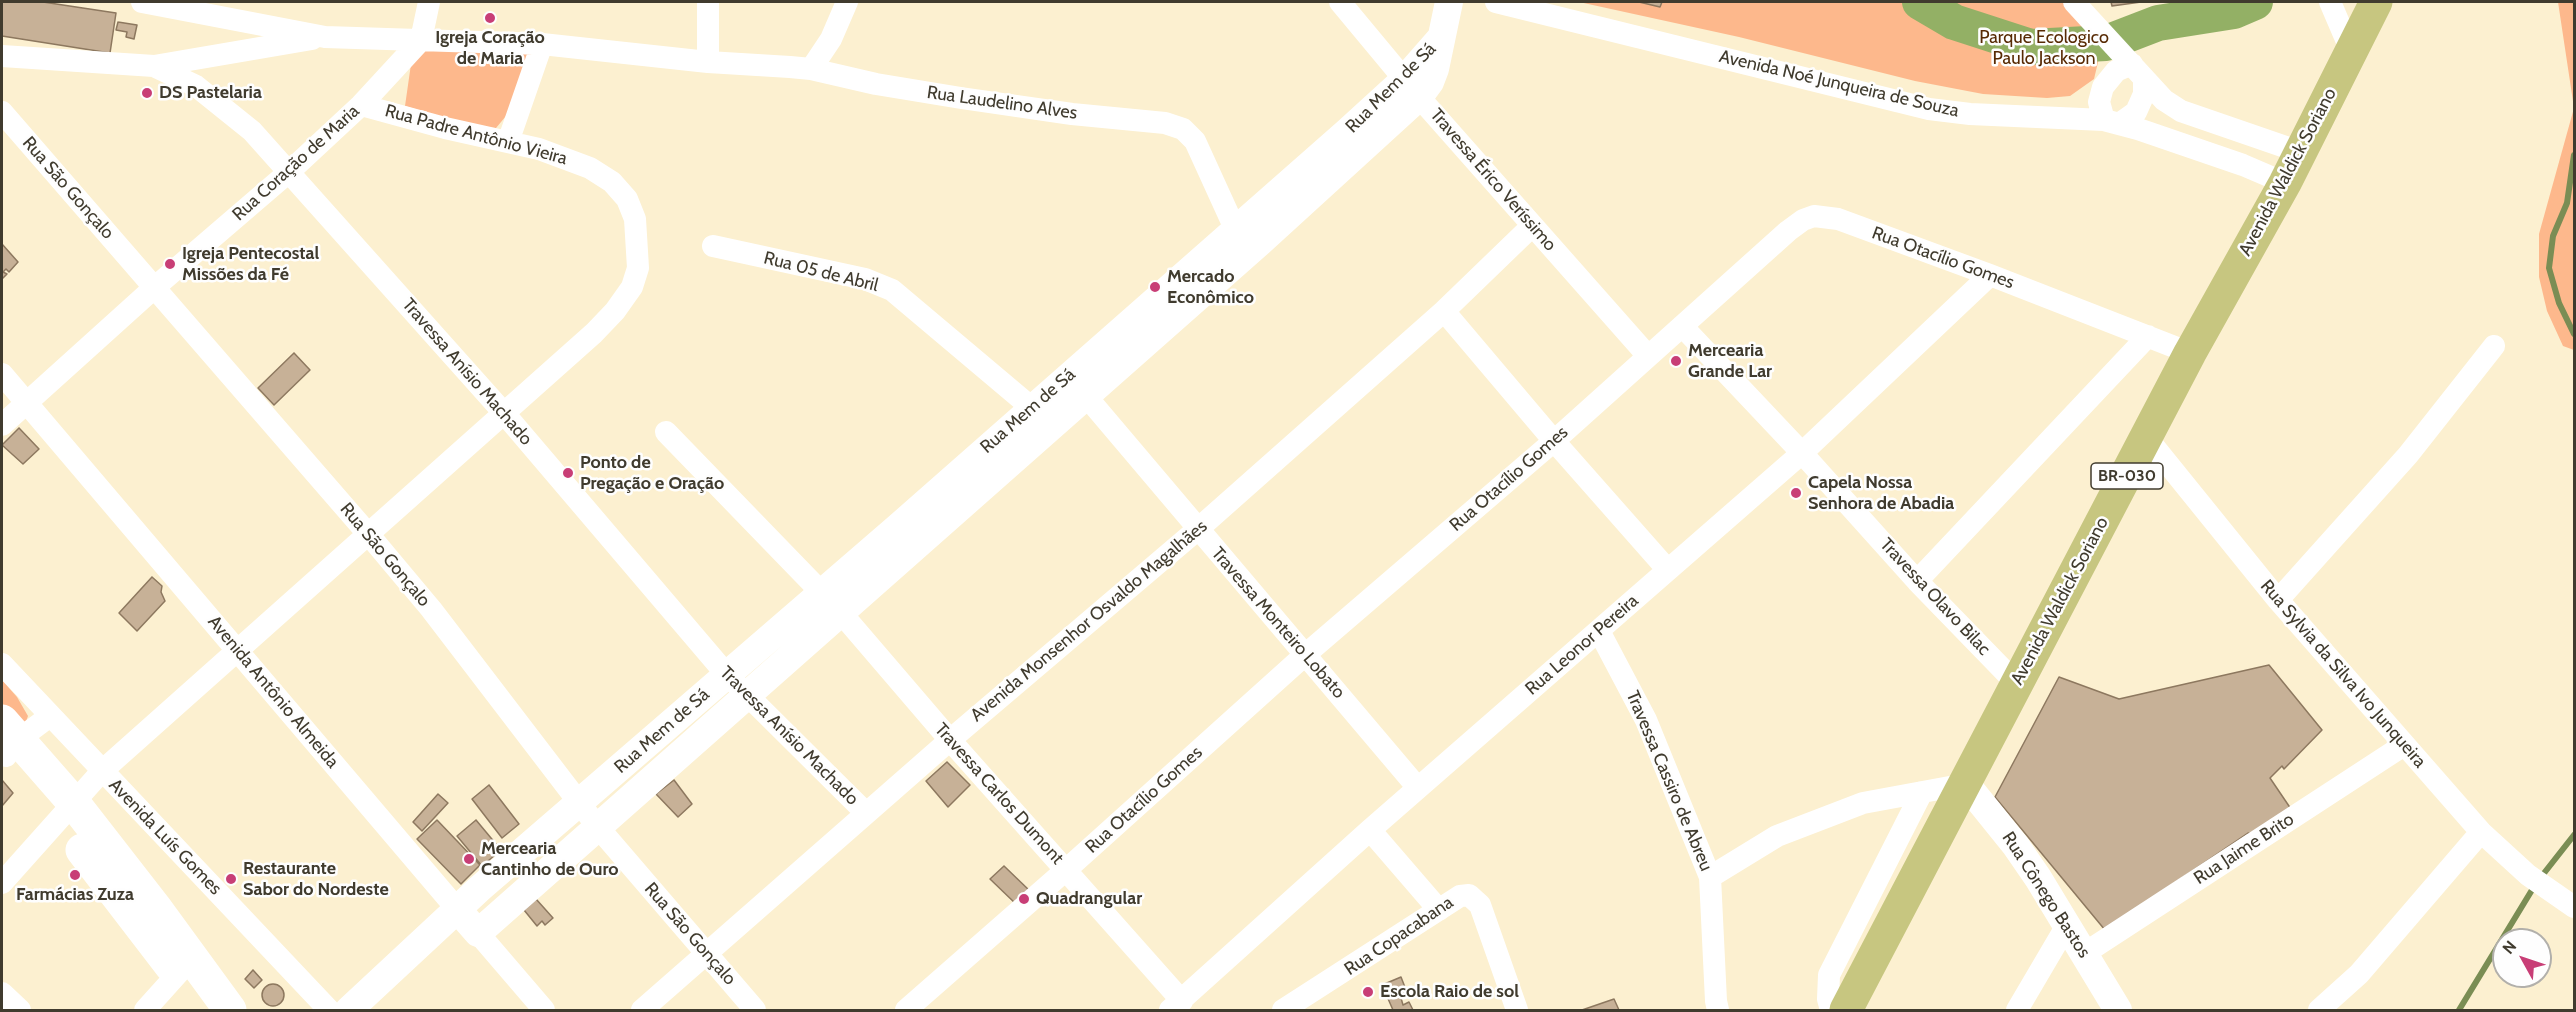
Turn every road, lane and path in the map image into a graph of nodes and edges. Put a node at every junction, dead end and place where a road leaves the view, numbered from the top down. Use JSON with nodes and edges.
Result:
{"nodes":[{"id":1,"x":142,"y":2,"type":"edge"},
{"id":2,"x":429,"y":2,"type":"edge"},
{"id":3,"x":708,"y":2,"type":"edge"},
{"id":4,"x":846,"y":2,"type":"edge"},
{"id":5,"x":1340,"y":2,"type":"edge"},
{"id":6,"x":1449,"y":2,"type":"edge"},
{"id":7,"x":1496,"y":2,"type":"edge"},
{"id":8,"x":2074,"y":2,"type":"edge"},
{"id":9,"x":2330,"y":2,"type":"edge"},
{"id":10,"x":2376,"y":2,"type":"edge"},
{"id":11,"x":325,"y":37,"type":"junction"},
{"id":12,"x":421,"y":40,"type":"junction"},
{"id":13,"x":542,"y":44,"type":"junction"},
{"id":14,"x":2351,"y":51,"type":"junction"},
{"id":15,"x":2,"y":56,"type":"edge"},
{"id":16,"x":708,"y":62,"type":"junction"},
{"id":17,"x":154,"y":66,"type":"junction"},
{"id":18,"x":811,"y":69,"type":"junction"},
{"id":19,"x":2138,"y":71,"type":"junction"},
{"id":20,"x":1412,"y":88,"type":"junction"},
{"id":21,"x":361,"y":105,"type":"junction"},
{"id":22,"x":2,"y":112,"type":"edge"},
{"id":23,"x":2111,"y":122,"type":"junction"},
{"id":24,"x":508,"y":142,"type":"junction"},
{"id":25,"x":2300,"y":152,"type":"junction"},
{"id":26,"x":290,"y":171,"type":"junction"},
{"id":27,"x":2284,"y":183,"type":"junction"},
{"id":28,"x":1532,"y":226,"type":"junction"},
{"id":29,"x":1236,"y":242,"type":"junction"},
{"id":30,"x":713,"y":246,"type":"dead end"},
{"id":31,"x":1990,"y":275,"type":"junction"},
{"id":32,"x":155,"y":287,"type":"junction"},
{"id":33,"x":1444,"y":311,"type":"junction"},
{"id":34,"x":1682,"y":326,"type":"junction"},
{"id":35,"x":2148,"y":336,"type":"junction"},
{"id":36,"x":2494,"y":346,"type":"dead end"},
{"id":37,"x":2190,"y":353,"type":"junction"},
{"id":38,"x":1648,"y":356,"type":"junction"},
{"id":39,"x":2,"y":374,"type":"edge"},
{"id":40,"x":1069,"y":375,"type":"junction"},
{"id":41,"x":1087,"y":397,"type":"junction"},
{"id":42,"x":26,"y":404,"type":"junction"},
{"id":43,"x":1032,"y":408,"type":"junction"},
{"id":44,"x":503,"y":412,"type":"junction"},
{"id":45,"x":2,"y":425,"type":"edge"},
{"id":46,"x":666,"y":432,"type":"dead end"},
{"id":47,"x":2147,"y":438,"type":"junction"},
{"id":48,"x":1554,"y":441,"type":"junction"},
{"id":49,"x":1802,"y":453,"type":"junction"},
{"id":50,"x":1198,"y":529,"type":"junction"},
{"id":51,"x":369,"y":535,"type":"junction"},
{"id":52,"x":1667,"y":569,"type":"junction"},
{"id":53,"x":1917,"y":580,"type":"junction"},
{"id":54,"x":822,"y":593,"type":"junction"},
{"id":55,"x":2278,"y":600,"type":"junction"},
{"id":56,"x":842,"y":614,"type":"junction"},
{"id":57,"x":1599,"y":631,"type":"junction"},
{"id":58,"x":237,"y":650,"type":"junction"},
{"id":59,"x":1306,"y":654,"type":"junction"},
{"id":60,"x":2,"y":664,"type":"edge"},
{"id":61,"x":727,"y":675,"type":"junction"},
{"id":62,"x":2016,"y":683,"type":"junction"},
{"id":63,"x":746,"y":696,"type":"junction"},
{"id":64,"x":50,"y":716,"type":"junction"},
{"id":65,"x":950,"y":740,"type":"junction"},
{"id":66,"x":7,"y":742,"type":"edge"},
{"id":67,"x":2404,"y":745,"type":"junction"},
{"id":68,"x":102,"y":771,"type":"junction"},
{"id":69,"x":1966,"y":784,"type":"junction"},
{"id":70,"x":1419,"y":788,"type":"junction"},
{"id":71,"x":1922,"y":792,"type":"junction"},
{"id":72,"x":579,"y":803,"type":"junction"},
{"id":73,"x":65,"y":811,"type":"junction"},
{"id":74,"x":866,"y":813,"type":"junction"},
{"id":75,"x":597,"y":826,"type":"junction"},
{"id":76,"x":1370,"y":830,"type":"junction"},
{"id":77,"x":2481,"y":832,"type":"junction"},
{"id":78,"x":1067,"y":869,"type":"junction"},
{"id":79,"x":1710,"y":877,"type":"junction"},
{"id":80,"x":2,"y":883,"type":"edge"},
{"id":81,"x":2574,"y":907,"type":"edge"},
{"id":82,"x":457,"y":909,"type":"junction"},
{"id":83,"x":1439,"y":910,"type":"junction"},
{"id":84,"x":2067,"y":925,"type":"junction"},
{"id":85,"x":478,"y":933,"type":"junction"},
{"id":86,"x":2085,"y":953,"type":"junction"},
{"id":87,"x":707,"y":956,"type":"junction"},
{"id":88,"x":185,"y":966,"type":"junction"},
{"id":89,"x":2,"y":993,"type":"edge"},
{"id":90,"x":1176,"y":1006,"type":"edge"},
{"id":91,"x":20,"y":1011,"type":"edge"},
{"id":92,"x":145,"y":1011,"type":"edge"},
{"id":93,"x":204,"y":1011,"type":"edge"},
{"id":94,"x":230,"y":1011,"type":"edge"},
{"id":95,"x":329,"y":1011,"type":"edge"},
{"id":96,"x":349,"y":1011,"type":"edge"},
{"id":97,"x":544,"y":1011,"type":"edge"},
{"id":98,"x":642,"y":1011,"type":"edge"},
{"id":99,"x":755,"y":1011,"type":"edge"},
{"id":100,"x":906,"y":1011,"type":"edge"},
{"id":101,"x":1283,"y":1011,"type":"edge"},
{"id":102,"x":1517,"y":1011,"type":"edge"},
{"id":103,"x":1718,"y":1011,"type":"edge"},
{"id":104,"x":1831,"y":1011,"type":"edge"},
{"id":105,"x":1846,"y":1011,"type":"edge"},
{"id":106,"x":2017,"y":1011,"type":"edge"},
{"id":107,"x":2118,"y":1011,"type":"edge"},
{"id":108,"x":2319,"y":1011,"type":"edge"}],
"edges":[{"from":1,"to":11,"type":"street","name":"Rua Laudelino Alves"},
{"from":2,"to":12,"type":"street"},
{"from":3,"to":16,"type":"street"},
{"from":4,"to":18,"type":"street"},
{"from":5,"to":20,"type":"street","name":"Travessa Érico Veríssimo"},
{"from":6,"to":20,"type":"street","name":"Rua Mem de Sá"},
{"from":7,"to":23,"type":"street","name":"Avenida Noé Junqueira de Souza"},
{"from":8,"to":19,"type":"street"},
{"from":9,"to":14,"type":"street"},
{"from":10,"to":14,"type":"main road","name":"Avenida Waldick Soriano","number":"BR-030"},
{"from":11,"to":12,"type":"street","name":"Rua Laudelino Alves"},
{"from":11,"to":17,"type":"street","name":"Rua Laudelino Alves"},
{"from":12,"to":13,"type":"street","name":"Rua Laudelino Alves"},
{"from":12,"to":21,"type":"street","name":"Rua Coração de Maria"},
{"from":13,"to":16,"type":"street","name":"Rua Laudelino Alves"},
{"from":13,"to":24,"type":"street"},
{"from":14,"to":25,"type":"main road","name":"Avenida Waldick Soriano","number":"BR-030"},
{"from":15,"to":17,"type":"street","name":"Travessa Anísio Machado"},
{"from":16,"to":18,"type":"street","name":"Rua Laudelino Alves"},
{"from":17,"to":26,"type":"street","name":"Travessa Anísio Machado"},
{"from":18,"to":29,"type":"street","name":"Rua Laudelino Alves"},
{"from":19,"to":23,"type":"street"},
{"from":19,"to":23,"type":"street"},
{"from":19,"to":25,"type":"street"},
{"from":20,"to":28,"type":"street","name":"Travessa Érico Veríssimo"},
{"from":20,"to":29,"type":"street","name":"Rua Mem de Sá"},
{"from":21,"to":24,"type":"street","name":"Rua Padre Antônio Vieira"},
{"from":21,"to":26,"type":"street","name":"Rua Coração de Maria"},
{"from":22,"to":32,"type":"street","name":"Rua São Gonçalo"},
{"from":23,"to":27,"type":"street","name":"Avenida Noé Junqueira de Souza"},
{"from":24,"to":44,"type":"street","name":"Rua Padre Antônio Vieira"},
{"from":25,"to":27,"type":"main road","name":"Avenida Waldick Soriano","number":"BR-030"},
{"from":26,"to":32,"type":"street","name":"Rua Coração de Maria"},
{"from":26,"to":44,"type":"street","name":"Travessa Anísio Machado"},
{"from":27,"to":37,"type":"main road","name":"Avenida Waldick Soriano","number":"BR-030"},
{"from":28,"to":33,"type":"street","name":"Avenida Monsenhor Osvaldo Magalhães"},
{"from":28,"to":38,"type":"street","name":"Travessa Érico Veríssimo"},
{"from":29,"to":40,"type":"street","name":"Rua Mem de Sá"},
{"from":29,"to":41,"type":"street","name":"Rua Mem de Sá"},
{"from":30,"to":43,"type":"street","name":"Rua 05 de Abril"},
{"from":31,"to":34,"type":"street","name":"Rua Otacílio Gomes"},
{"from":31,"to":35,"type":"street","name":"Rua Otacílio Gomes"},
{"from":31,"to":49,"type":"street","name":"Rua Leonor Pereira"},
{"from":32,"to":42,"type":"street","name":"Rua Coração de Maria"},
{"from":32,"to":51,"type":"street","name":"Rua São Gonçalo"},
{"from":33,"to":48,"type":"street"},
{"from":33,"to":50,"type":"street","name":"Avenida Monsenhor Osvaldo Magalhães"},
{"from":34,"to":38,"type":"street","name":"Rua Otacílio Gomes"},
{"from":34,"to":49,"type":"street","name":"Travessa Olavo Bilac"},
{"from":35,"to":37,"type":"street","name":"Rua Otacílio Gomes"},
{"from":35,"to":53,"type":"street"},
{"from":36,"to":55,"type":"street"},
{"from":37,"to":47,"type":"main road","name":"Avenida Waldick Soriano","number":"BR-030"},
{"from":38,"to":48,"type":"street","name":"Rua Otacílio Gomes"},
{"from":39,"to":42,"type":"street","name":"Avenida Antônio Almeida"},
{"from":40,"to":41,"type":"street","name":"Travessa Monteiro Lobato"},
{"from":40,"to":43,"type":"street","name":"Rua Mem de Sá"},
{"from":41,"to":50,"type":"street","name":"Travessa Monteiro Lobato"},
{"from":41,"to":56,"type":"street","name":"Rua Mem de Sá"},
{"from":42,"to":45,"type":"street","name":"Rua Coração de Maria"},
{"from":42,"to":58,"type":"street","name":"Avenida Antônio Almeida"},
{"from":43,"to":54,"type":"street","name":"Rua Mem de Sá"},
{"from":44,"to":51,"type":"street","name":"Rua Padre Antônio Vieira"},
{"from":44,"to":61,"type":"street","name":"Travessa Anísio Machado"},
{"from":46,"to":54,"type":"street"},
{"from":47,"to":55,"type":"street","name":"Rua Sylvia da Silva Ivo Junqueira"},
{"from":47,"to":62,"type":"main road","name":"Avenida Waldick Soriano","number":"BR-030"},
{"from":48,"to":52,"type":"street"},
{"from":48,"to":59,"type":"street","name":"Rua Otacílio Gomes"},
{"from":49,"to":52,"type":"street","name":"Rua Leonor Pereira"},
{"from":49,"to":53,"type":"street","name":"Travessa Olavo Bilac"},
{"from":50,"to":59,"type":"street","name":"Travessa Monteiro Lobato"},
{"from":50,"to":65,"type":"street","name":"Avenida Monsenhor Osvaldo Magalhães"},
{"from":51,"to":58,"type":"street","name":"Rua Padre Antônio Vieira"},
{"from":51,"to":72,"type":"street","name":"Rua São Gonçalo"},
{"from":52,"to":57,"type":"street","name":"Rua Leonor Pereira"},
{"from":53,"to":62,"type":"street","name":"Travessa Olavo Bilac"},
{"from":54,"to":61,"type":"street","name":"Rua Mem de Sá"},
{"from":55,"to":67,"type":"street","name":"Rua Sylvia da Silva Ivo Junqueira"},
{"from":56,"to":63,"type":"street","name":"Rua Mem de Sá"},
{"from":56,"to":65,"type":"street","name":"Travessa Carlos Dumont"},
{"from":57,"to":70,"type":"street","name":"Rua Leonor Pereira"},
{"from":57,"to":79,"type":"street","name":"Travessa Cassiro de Abreu"},
{"from":58,"to":68,"type":"street","name":"Rua Padre Antônio Vieira"},
{"from":58,"to":82,"type":"street","name":"Avenida Antônio Almeida"},
{"from":59,"to":70,"type":"street","name":"Travessa Monteiro Lobato"},
{"from":59,"to":78,"type":"street","name":"Rua Otacílio Gomes"},
{"from":60,"to":64,"type":"street","name":"Avenida Luís Gomes"},
{"from":61,"to":63,"type":"street","name":"Travessa Anísio Machado"},
{"from":61,"to":72,"type":"street","name":"Rua Mem de Sá"},
{"from":62,"to":69,"type":"main road","name":"Avenida Waldick Soriano","number":"BR-030"},
{"from":63,"to":74,"type":"street","name":"Travessa Anísio Machado"},
{"from":63,"to":75,"type":"street","name":"Rua Mem de Sá"},
{"from":64,"to":66,"type":"street"},
{"from":64,"to":68,"type":"street","name":"Avenida Luís Gomes"},
{"from":65,"to":74,"type":"street","name":"Avenida Monsenhor Osvaldo Magalhães"},
{"from":65,"to":78,"type":"street","name":"Travessa Carlos Dumont"},
{"from":66,"to":73,"type":"main road"},
{"from":67,"to":77,"type":"street","name":"Rua Sylvia da Silva Ivo Junqueira"},
{"from":67,"to":86,"type":"street","name":"Rua Jaime Brito"},
{"from":68,"to":73,"type":"street","name":"Rua Padre Antônio Vieira"},
{"from":68,"to":95,"type":"street","name":"Avenida Luís Gomes"},
{"from":69,"to":71,"type":"street"},
{"from":69,"to":84,"type":"street","name":"Rua Cônego Bastos"},
{"from":69,"to":105,"type":"main road","name":"Avenida Waldick Soriano","number":"BR-030"},
{"from":70,"to":76,"type":"street","name":"Rua Leonor Pereira"},
{"from":71,"to":79,"type":"street"},
{"from":71,"to":104,"type":"street"},
{"from":72,"to":75,"type":"street","name":"Rua São Gonçalo"},
{"from":72,"to":82,"type":"street","name":"Rua Mem de Sá"},
{"from":73,"to":80,"type":"street","name":"Rua Padre Antônio Vieira"},
{"from":73,"to":88,"type":"main road"},
{"from":74,"to":87,"type":"street","name":"Avenida Monsenhor Osvaldo Magalhães"},
{"from":75,"to":85,"type":"street","name":"Rua Mem de Sá"},
{"from":75,"to":87,"type":"street","name":"Rua São Gonçalo"},
{"from":76,"to":83,"type":"street"},
{"from":76,"to":90,"type":"street","name":"Rua Leonor Pereira"},
{"from":77,"to":81,"type":"street","name":"Rua Sylvia da Silva Ivo Junqueira"},
{"from":77,"to":108,"type":"street"},
{"from":78,"to":90,"type":"street","name":"Travessa Carlos Dumont"},
{"from":78,"to":100,"type":"street","name":"Rua Otacílio Gomes"},
{"from":79,"to":103,"type":"street","name":"Travessa Cassiro de Abreu"},
{"from":82,"to":85,"type":"street","name":"Avenida Antônio Almeida"},
{"from":82,"to":96,"type":"street","name":"Rua Mem de Sá"},
{"from":83,"to":101,"type":"street","name":"Rua Copacabana"},
{"from":83,"to":102,"type":"street","name":"Rua Copacabana"},
{"from":84,"to":86,"type":"street","name":"Rua Cônego Bastos"},
{"from":84,"to":106,"type":"street"},
{"from":85,"to":97,"type":"street","name":"Avenida Antônio Almeida"},
{"from":86,"to":107,"type":"street","name":"Rua Cônego Bastos"},
{"from":87,"to":98,"type":"street","name":"Avenida Monsenhor Osvaldo Magalhães"},
{"from":87,"to":99,"type":"street","name":"Rua São Gonçalo"},
{"from":88,"to":92,"type":"street"},
{"from":88,"to":93,"type":"main road"},
{"from":88,"to":94,"type":"main road"},
{"from":89,"to":91,"type":"street"}]}
